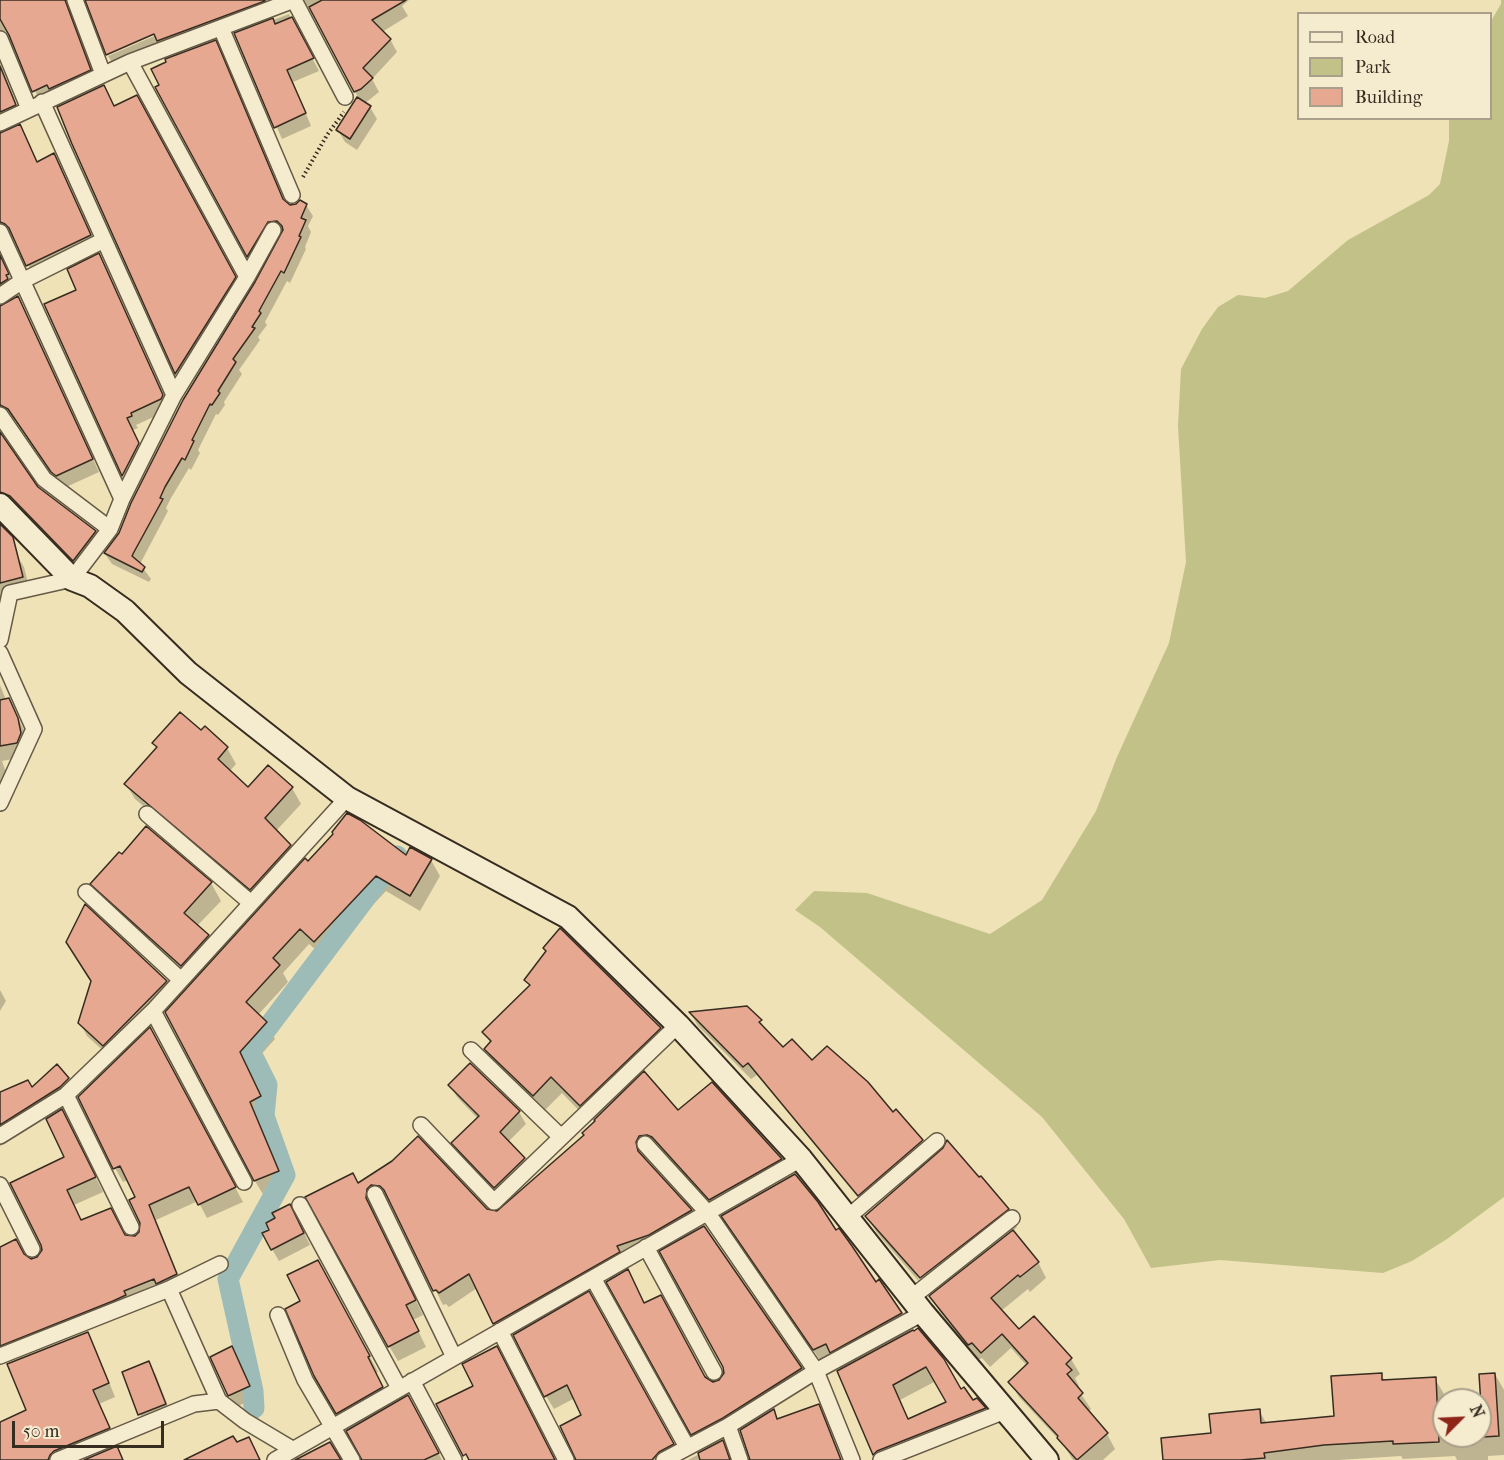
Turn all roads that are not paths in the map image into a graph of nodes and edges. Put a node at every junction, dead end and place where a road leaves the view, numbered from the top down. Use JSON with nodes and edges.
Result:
{"nodes":[{"id":1,"x":75,"y":0,"type":"edge"},
{"id":2,"x":294,"y":0,"type":"edge"},
{"id":3,"x":274,"y":3,"type":"edge"},
{"id":4,"x":221,"y":28,"type":"junction"},
{"id":5,"x":0,"y":39,"type":"edge"},
{"id":6,"x":130,"y":62,"type":"junction"},
{"id":7,"x":103,"y":74,"type":"junction"},
{"id":8,"x":345,"y":98,"type":"road end"},
{"id":9,"x":35,"y":106,"type":"junction"},
{"id":10,"x":0,"y":123,"type":"edge"},
{"id":11,"x":292,"y":195,"type":"road end"},
{"id":12,"x":273,"y":230,"type":"dead end"},
{"id":13,"x":0,"y":232,"type":"edge"},
{"id":14,"x":104,"y":240,"type":"junction"},
{"id":15,"x":247,"y":277,"type":"junction"},
{"id":16,"x":22,"y":280,"type":"junction"},
{"id":17,"x":0,"y":296,"type":"edge"},
{"id":18,"x":174,"y":395,"type":"junction"},
{"id":19,"x":0,"y":414,"type":"edge"},
{"id":20,"x":122,"y":499,"type":"junction"},
{"id":21,"x":0,"y":505,"type":"edge"},
{"id":22,"x":110,"y":529,"type":"junction"},
{"id":23,"x":72,"y":579,"type":"junction"},
{"id":24,"x":5,"y":594,"type":"edge"},
{"id":25,"x":0,"y":640,"type":"edge"},
{"id":26,"x":0,"y":653,"type":"edge"},
{"id":27,"x":7,"y":687,"type":"edge"},
{"id":28,"x":1,"y":797,"type":"edge"},
{"id":29,"x":347,"y":798,"type":"junction"},
{"id":30,"x":147,"y":814,"type":"dead end"},
{"id":31,"x":86,"y":892,"type":"dead end"},
{"id":32,"x":251,"y":903,"type":"junction"},
{"id":33,"x":181,"y":980,"type":"junction"},
{"id":34,"x":153,"y":1011,"type":"junction"},
{"id":35,"x":678,"y":1025,"type":"junction"},
{"id":36,"x":471,"y":1050,"type":"dead end"},
{"id":37,"x":66,"y":1095,"type":"junction"},
{"id":38,"x":421,"y":1125,"type":"dead end"},
{"id":39,"x":0,"y":1136,"type":"edge"},
{"id":40,"x":561,"y":1137,"type":"junction"},
{"id":41,"x":937,"y":1141,"type":"dead end"},
{"id":42,"x":645,"y":1144,"type":"dead end"},
{"id":43,"x":801,"y":1159,"type":"junction"},
{"id":44,"x":244,"y":1182,"type":"dead end"},
{"id":45,"x":0,"y":1185,"type":"edge"},
{"id":46,"x":375,"y":1194,"type":"dead end"},
{"id":47,"x":300,"y":1205,"type":"dead end"},
{"id":48,"x":707,"y":1212,"type":"junction"},
{"id":49,"x":847,"y":1218,"type":"junction"},
{"id":50,"x":1012,"y":1218,"type":"dead end"},
{"id":51,"x":132,"y":1227,"type":"dead end"},
{"id":52,"x":646,"y":1247,"type":"junction"},
{"id":53,"x":32,"y":1249,"type":"dead end"},
{"id":54,"x":220,"y":1264,"type":"dead end"},
{"id":55,"x":593,"y":1278,"type":"junction"},
{"id":56,"x":169,"y":1289,"type":"junction"},
{"id":57,"x":917,"y":1306,"type":"junction"},
{"id":58,"x":278,"y":1315,"type":"dead end"},
{"id":59,"x":500,"y":1330,"type":"junction"},
{"id":60,"x":0,"y":1356,"type":"edge"},
{"id":61,"x":454,"y":1357,"type":"junction"},
{"id":62,"x":816,"y":1371,"type":"junction"},
{"id":63,"x":714,"y":1372,"type":"dead end"},
{"id":64,"x":405,"y":1384,"type":"junction"},
{"id":65,"x":219,"y":1401,"type":"junction"},
{"id":66,"x":1005,"y":1411,"type":"junction"},
{"id":67,"x":333,"y":1426,"type":"junction"},
{"id":68,"x":728,"y":1426,"type":"junction"},
{"id":69,"x":687,"y":1447,"type":"junction"},
{"id":70,"x":292,"y":1449,"type":"junction"},
{"id":71,"x":58,"y":1460,"type":"edge"},
{"id":72,"x":275,"y":1460,"type":"edge"},
{"id":73,"x":352,"y":1460,"type":"edge"},
{"id":74,"x":454,"y":1460,"type":"edge"},
{"id":75,"x":566,"y":1460,"type":"edge"},
{"id":76,"x":664,"y":1460,"type":"edge"},
{"id":77,"x":740,"y":1460,"type":"edge"},
{"id":78,"x":852,"y":1460,"type":"edge"},
{"id":79,"x":881,"y":1460,"type":"edge"},
{"id":80,"x":1047,"y":1460,"type":"edge"}],
"edges":[{"from":1,"to":7,"type":"street"},
{"from":2,"to":3,"type":"street"},
{"from":2,"to":8,"type":"street"},
{"from":3,"to":4,"type":"street"},
{"from":4,"to":6,"type":"street"},
{"from":4,"to":11,"type":"street"},
{"from":5,"to":9,"type":"street"},
{"from":6,"to":7,"type":"street"},
{"from":6,"to":15,"type":"street"},
{"from":7,"to":9,"type":"street"},
{"from":9,"to":10,"type":"street"},
{"from":9,"to":14,"type":"street"},
{"from":12,"to":15,"type":"street"},
{"from":13,"to":16,"type":"street"},
{"from":14,"to":16,"type":"street"},
{"from":14,"to":18,"type":"street"},
{"from":15,"to":18,"type":"street"},
{"from":16,"to":17,"type":"street"},
{"from":16,"to":20,"type":"street"},
{"from":18,"to":20,"type":"street"},
{"from":19,"to":22,"type":"street"},
{"from":20,"to":22,"type":"street"},
{"from":21,"to":23,"type":"street"},
{"from":22,"to":23,"type":"street"},
{"from":23,"to":24,"type":"street"},
{"from":23,"to":29,"type":"street"},
{"from":24,"to":25,"type":"street"},
{"from":26,"to":27,"type":"street"},
{"from":27,"to":28,"type":"street"},
{"from":29,"to":32,"type":"street"},
{"from":29,"to":35,"type":"street"},
{"from":30,"to":32,"type":"street"},
{"from":31,"to":33,"type":"street"},
{"from":32,"to":33,"type":"street"},
{"from":33,"to":34,"type":"street"},
{"from":34,"to":37,"type":"street"},
{"from":34,"to":44,"type":"street"},
{"from":35,"to":40,"type":"street"},
{"from":35,"to":43,"type":"street"},
{"from":36,"to":40,"type":"street"},
{"from":37,"to":39,"type":"street"},
{"from":37,"to":51,"type":"street"},
{"from":38,"to":40,"type":"street"},
{"from":41,"to":49,"type":"street"},
{"from":42,"to":48,"type":"street"},
{"from":43,"to":48,"type":"street"},
{"from":43,"to":49,"type":"street"},
{"from":45,"to":53,"type":"street"},
{"from":46,"to":61,"type":"street"},
{"from":47,"to":64,"type":"street"},
{"from":48,"to":52,"type":"street"},
{"from":48,"to":62,"type":"street"},
{"from":49,"to":57,"type":"street"},
{"from":50,"to":57,"type":"street"},
{"from":52,"to":55,"type":"street"},
{"from":52,"to":63,"type":"street"},
{"from":54,"to":56,"type":"street"},
{"from":55,"to":59,"type":"street"},
{"from":55,"to":69,"type":"street"},
{"from":56,"to":60,"type":"street"},
{"from":56,"to":65,"type":"street"},
{"from":57,"to":62,"type":"street"},
{"from":57,"to":66,"type":"street"},
{"from":58,"to":67,"type":"street"},
{"from":59,"to":61,"type":"street"},
{"from":59,"to":75,"type":"street"},
{"from":61,"to":64,"type":"street"},
{"from":62,"to":68,"type":"street"},
{"from":62,"to":78,"type":"street"},
{"from":64,"to":67,"type":"street"},
{"from":64,"to":74,"type":"street"},
{"from":65,"to":70,"type":"street"},
{"from":65,"to":71,"type":"street"},
{"from":66,"to":79,"type":"street"},
{"from":66,"to":80,"type":"street"},
{"from":67,"to":70,"type":"street"},
{"from":67,"to":73,"type":"street"},
{"from":68,"to":69,"type":"street"},
{"from":68,"to":77,"type":"street"},
{"from":69,"to":76,"type":"street"},
{"from":70,"to":72,"type":"street"}]}
